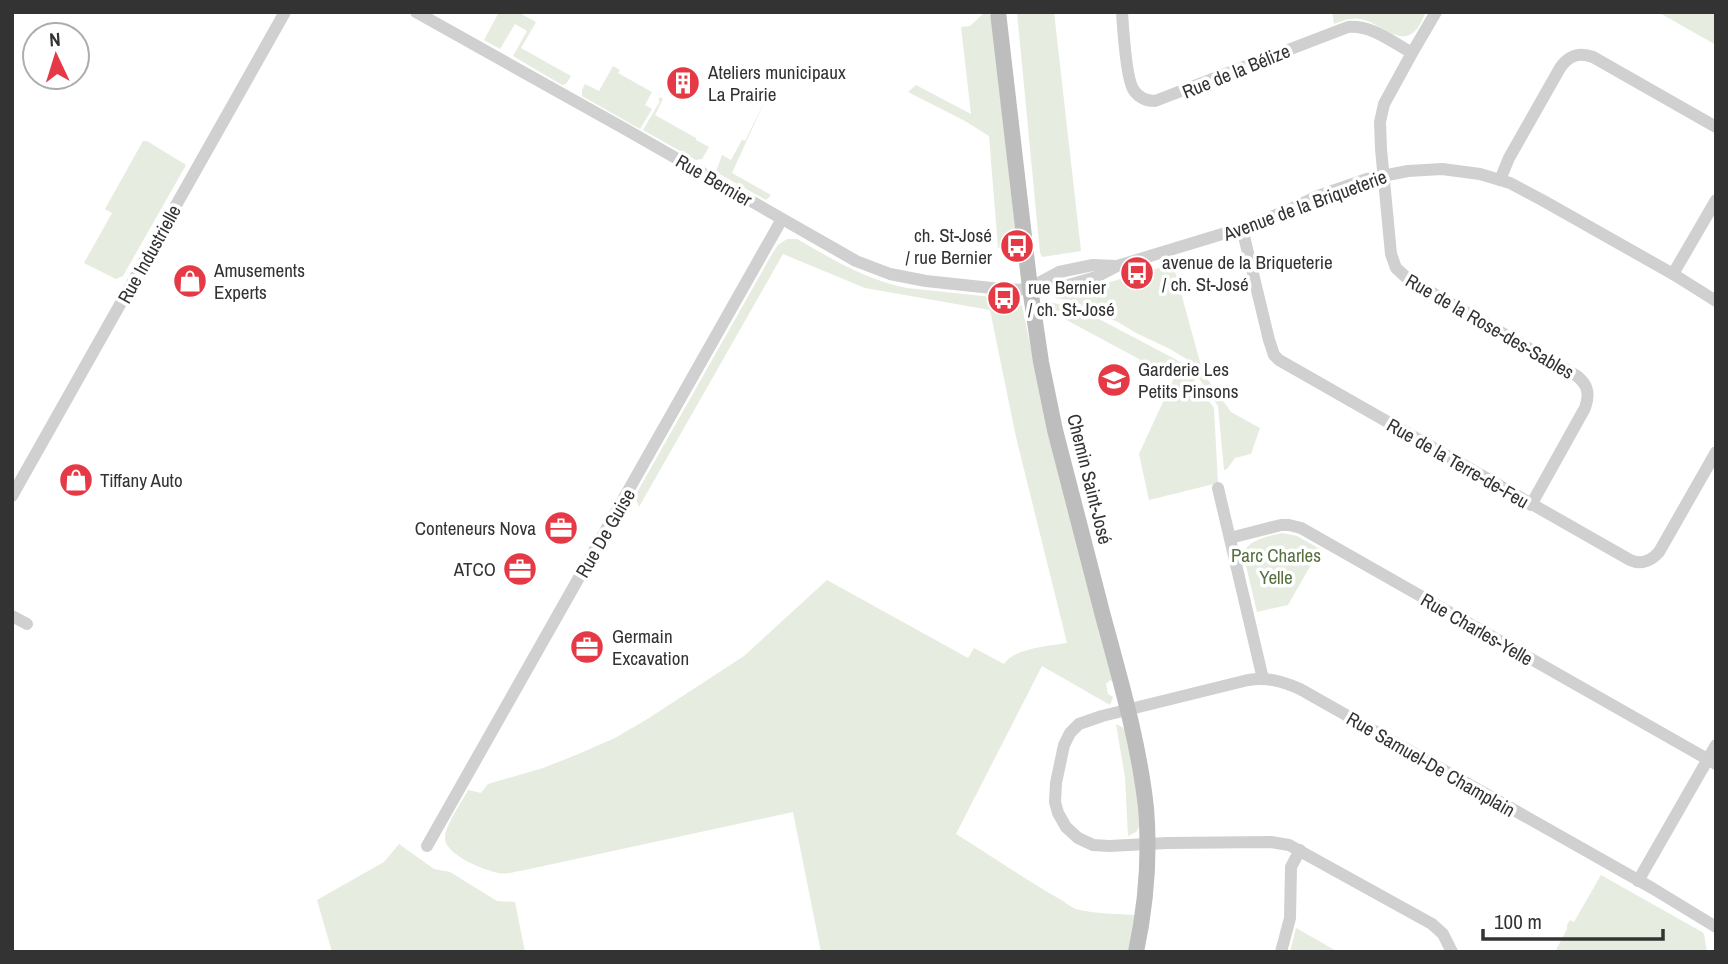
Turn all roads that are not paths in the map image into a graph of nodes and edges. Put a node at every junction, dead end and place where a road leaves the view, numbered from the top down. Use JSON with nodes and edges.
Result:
{"nodes":[{"id":1,"x":285,"y":12,"type":"edge"},
{"id":2,"x":416,"y":12,"type":"edge"},
{"id":3,"x":998,"y":12,"type":"edge"},
{"id":4,"x":1122,"y":12,"type":"edge"},
{"id":5,"x":1436,"y":12,"type":"edge"},
{"id":6,"x":1412,"y":54,"type":"junction"},
{"id":7,"x":1716,"y":127,"type":"edge"},
{"id":8,"x":1384,"y":174,"type":"junction"},
{"id":9,"x":1500,"y":180,"type":"junction"},
{"id":10,"x":1716,"y":201,"type":"edge"},
{"id":11,"x":782,"y":219,"type":"junction"},
{"id":12,"x":1242,"y":228,"type":"junction"},
{"id":13,"x":1673,"y":274,"type":"junction"},
{"id":14,"x":1030,"y":288,"type":"junction"},
{"id":15,"x":1716,"y":301,"type":"edge"},
{"id":16,"x":1716,"y":452,"type":"edge"},
{"id":17,"x":1217,"y":488,"type":"dead end"},
{"id":18,"x":12,"y":496,"type":"edge"},
{"id":19,"x":1531,"y":505,"type":"junction"},
{"id":20,"x":1230,"y":538,"type":"junction"},
{"id":21,"x":12,"y":616,"type":"edge"},
{"id":22,"x":27,"y":624,"type":"dead end"},
{"id":23,"x":1263,"y":679,"type":"junction"},
{"id":24,"x":1128,"y":710,"type":"junction"},
{"id":25,"x":1716,"y":746,"type":"edge"},
{"id":26,"x":1712,"y":762,"type":"edge"},
{"id":27,"x":1147,"y":844,"type":"junction"},
{"id":28,"x":427,"y":846,"type":"dead end"},
{"id":29,"x":1300,"y":850,"type":"junction"},
{"id":30,"x":1638,"y":881,"type":"junction"},
{"id":31,"x":1716,"y":927,"type":"edge"},
{"id":32,"x":1136,"y":952,"type":"edge"},
{"id":33,"x":1282,"y":952,"type":"edge"},
{"id":34,"x":1452,"y":952,"type":"edge"}],
"edges":[{"from":1,"to":18,"type":"street","name":"Rue Industrielle"},
{"from":2,"to":11,"type":"street","name":"Rue Bernier"},
{"from":3,"to":14,"type":"street","name":"Chemin Saint-José"},
{"from":4,"to":6,"type":"street","name":"Rue de la Bélize"},
{"from":5,"to":6,"type":"street"},
{"from":6,"to":8,"type":"street"},
{"from":7,"to":9,"type":"street"},
{"from":8,"to":9,"type":"street","name":"Avenue de la Briqueterie"},
{"from":8,"to":12,"type":"street","name":"Avenue de la Briqueterie"},
{"from":8,"to":19,"type":"street","name":"Rue de la Rose-des-Sables"},
{"from":9,"to":13,"type":"street","name":"Avenue de la Briqueterie"},
{"from":10,"to":13,"type":"street"},
{"from":11,"to":14,"type":"street","name":"Rue Bernier"},
{"from":11,"to":28,"type":"street","name":"Rue De Guise"},
{"from":12,"to":14,"type":"street","name":"Avenue de la Briqueterie"},
{"from":12,"to":19,"type":"street","name":"Rue de la Terre-de-Feu"},
{"from":13,"to":15,"type":"street","name":"Avenue de la Briqueterie"},
{"from":14,"to":24,"type":"street","name":"Chemin Saint-José"},
{"from":16,"to":19,"type":"street","name":"Rue de la Terre-de-Feu"},
{"from":17,"to":20,"type":"street"},
{"from":20,"to":23,"type":"street"},
{"from":20,"to":26,"type":"street","name":"Rue Charles-Yelle"},
{"from":21,"to":22,"type":"street"},
{"from":23,"to":24,"type":"street","name":"Rue Samuel-De Champlain"},
{"from":23,"to":30,"type":"street","name":"Rue Samuel-De Champlain"},
{"from":24,"to":27,"type":"street","name":"Chemin Saint-José"},
{"from":24,"to":27,"type":"street","name":"Rue Samuel-De Champlain"},
{"from":25,"to":26,"type":"street"},
{"from":26,"to":30,"type":"street"},
{"from":27,"to":29,"type":"street","name":"Rue Samuel-De Champlain"},
{"from":27,"to":32,"type":"street","name":"Chemin Saint-José"},
{"from":29,"to":33,"type":"street"},
{"from":29,"to":34,"type":"street","name":"Rue Samuel-De Champlain"},
{"from":30,"to":31,"type":"street","name":"Rue Samuel-De Champlain"}]}
